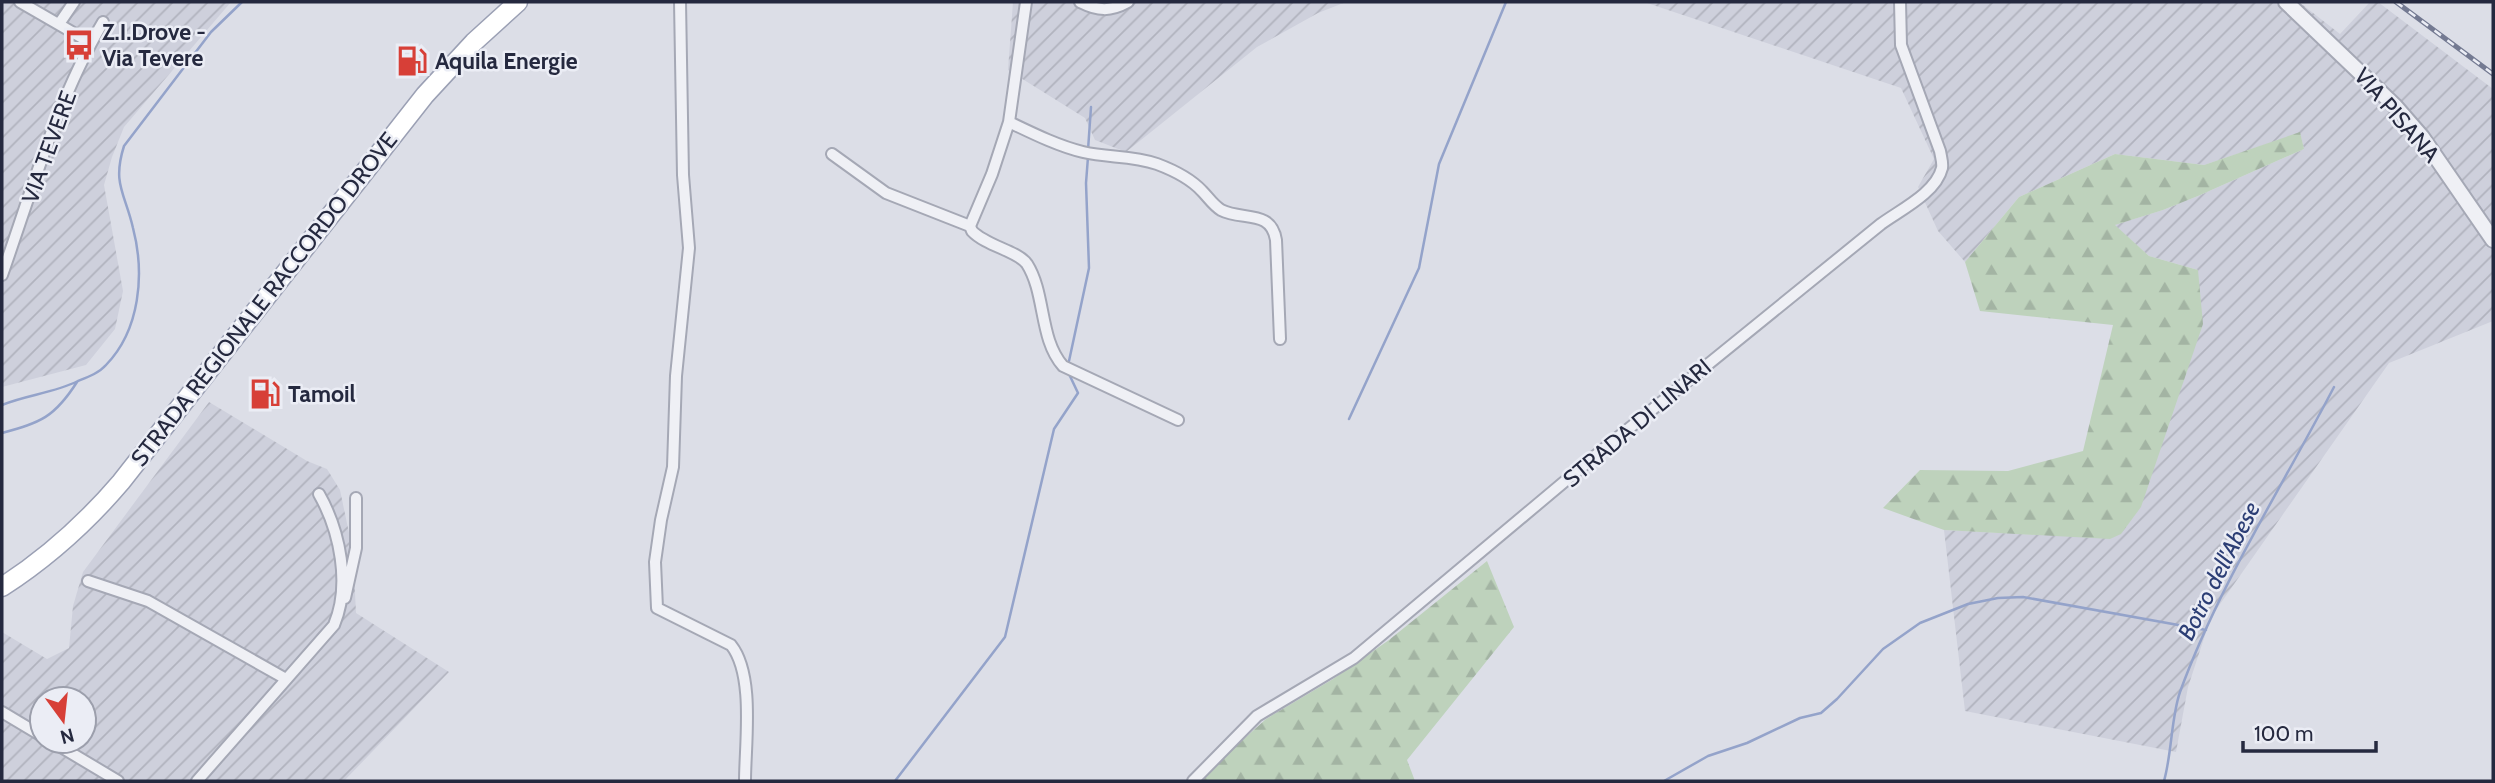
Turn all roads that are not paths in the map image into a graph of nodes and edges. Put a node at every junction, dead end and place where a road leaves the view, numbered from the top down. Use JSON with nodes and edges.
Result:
{"nodes":[{"id":1,"x":20,"y":2,"type":"edge"},
{"id":2,"x":74,"y":2,"type":"edge"},
{"id":3,"x":518,"y":2,"type":"edge"},
{"id":4,"x":680,"y":2,"type":"edge"},
{"id":5,"x":1027,"y":2,"type":"edge"},
{"id":6,"x":1080,"y":2,"type":"edge"},
{"id":7,"x":1128,"y":2,"type":"edge"},
{"id":8,"x":1900,"y":2,"type":"edge"},
{"id":9,"x":2286,"y":2,"type":"edge"},
{"id":10,"x":103,"y":22,"type":"dead end"},
{"id":11,"x":59,"y":24,"type":"junction"},
{"id":12,"x":91,"y":43,"type":"junction"},
{"id":13,"x":1009,"y":122,"type":"junction"},
{"id":14,"x":832,"y":153,"type":"dead end"},
{"id":15,"x":970,"y":226,"type":"junction"},
{"id":16,"x":2493,"y":240,"type":"edge"},
{"id":17,"x":2,"y":275,"type":"edge"},
{"id":18,"x":1280,"y":339,"type":"dead end"},
{"id":19,"x":1178,"y":420,"type":"dead end"},
{"id":20,"x":319,"y":494,"type":"dead end"},
{"id":21,"x":356,"y":498,"type":"dead end"},
{"id":22,"x":88,"y":581,"type":"dead end"},
{"id":23,"x":2,"y":587,"type":"edge"},
{"id":24,"x":340,"y":610,"type":"junction"},
{"id":25,"x":286,"y":679,"type":"junction"},
{"id":26,"x":2,"y":712,"type":"edge"},
{"id":27,"x":28,"y":728,"type":"edge"},
{"id":28,"x":74,"y":755,"type":"edge"},
{"id":29,"x":118,"y":781,"type":"edge"},
{"id":30,"x":197,"y":781,"type":"edge"},
{"id":31,"x":745,"y":781,"type":"edge"},
{"id":32,"x":1193,"y":781,"type":"edge"}],
"edges":[{"from":1,"to":11,"type":"street"},
{"from":2,"to":11,"type":"street"},
{"from":3,"to":23,"type":"main road","name":"STRADA REGIONALE RACCORDO DROVE"},
{"from":4,"to":31,"type":"street"},
{"from":5,"to":13,"type":"street"},
{"from":6,"to":7,"type":"street"},
{"from":8,"to":32,"type":"street","name":"STRADA DI LINARI"},
{"from":9,"to":16,"type":"street","name":"VIA PISANA"},
{"from":10,"to":12,"type":"street","name":"VIA TEVERE"},
{"from":11,"to":12,"type":"street"},
{"from":12,"to":17,"type":"street","name":"VIA TEVERE"},
{"from":13,"to":15,"type":"street"},
{"from":13,"to":18,"type":"street"},
{"from":14,"to":15,"type":"street"},
{"from":15,"to":19,"type":"street"},
{"from":20,"to":24,"type":"street"},
{"from":21,"to":24,"type":"street"},
{"from":22,"to":25,"type":"street"},
{"from":24,"to":25,"type":"street"},
{"from":25,"to":30,"type":"street"},
{"from":26,"to":27,"type":"street"},
{"from":28,"to":29,"type":"street"}]}
